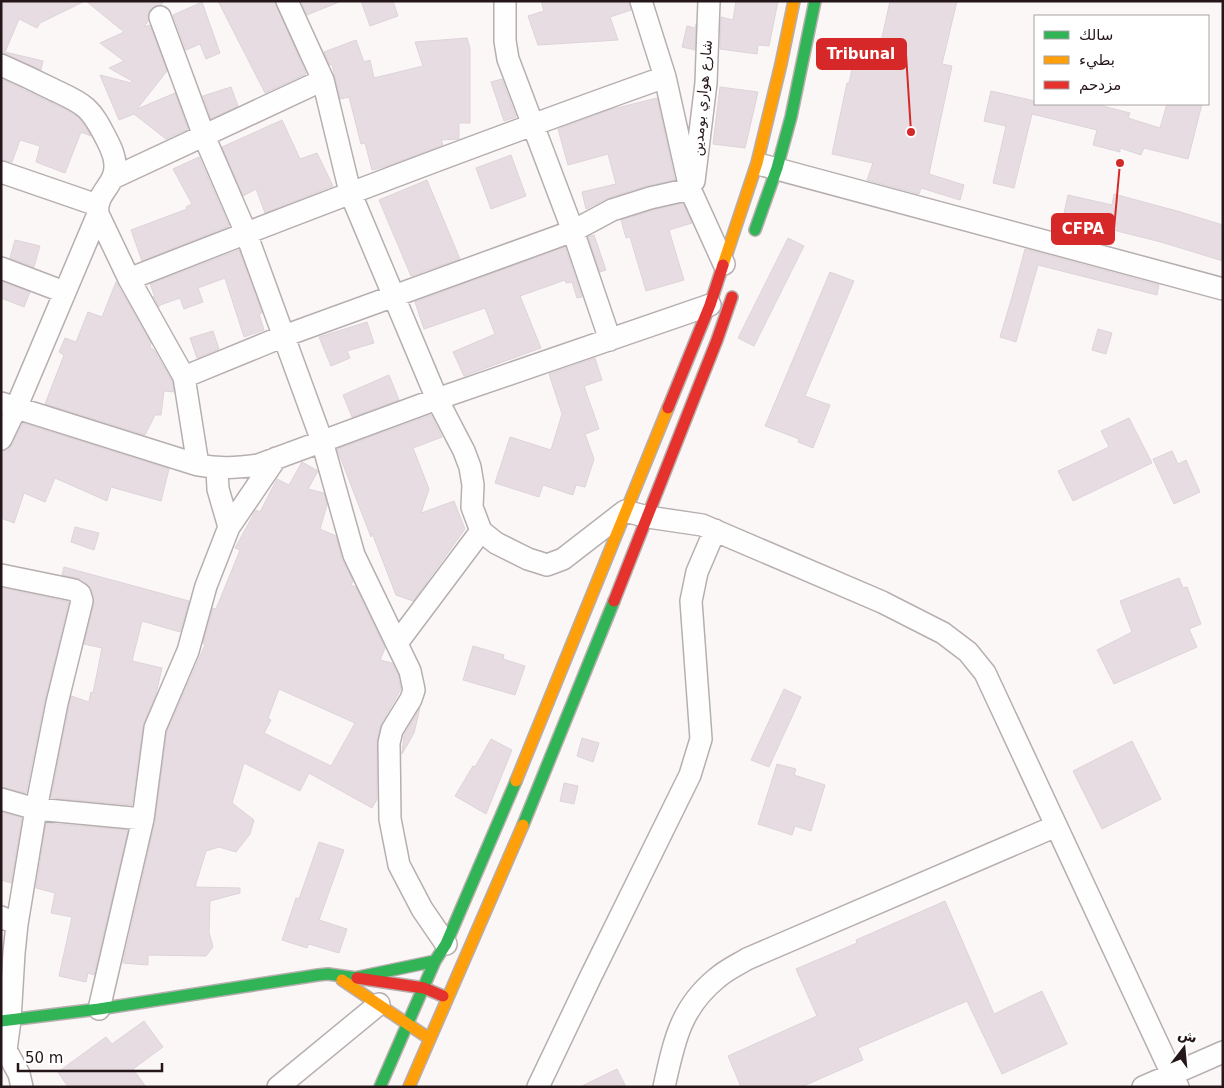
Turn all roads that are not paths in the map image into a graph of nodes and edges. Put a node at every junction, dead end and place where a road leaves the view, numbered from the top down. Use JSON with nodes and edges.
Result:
{"nodes":[{"id":1,"x":287,"y":1,"type":"edge"},
{"id":2,"x":504,"y":1,"type":"edge"},
{"id":3,"x":641,"y":1,"type":"edge"},
{"id":4,"x":709,"y":1,"type":"edge"},
{"id":5,"x":794,"y":1,"type":"edge"},
{"id":6,"x":815,"y":1,"type":"edge"},
{"id":7,"x":160,"y":17,"type":"dead end"},
{"id":8,"x":1,"y":65,"type":"edge"},
{"id":9,"x":665,"y":78,"type":"junction"},
{"id":10,"x":323,"y":80,"type":"junction"},
{"id":11,"x":533,"y":124,"type":"junction"},
{"id":12,"x":204,"y":136,"type":"junction"},
{"id":13,"x":767,"y":166,"type":"junction"},
{"id":14,"x":1,"y":172,"type":"edge"},
{"id":15,"x":113,"y":178,"type":"junction"},
{"id":16,"x":692,"y":191,"type":"junction"},
{"id":17,"x":350,"y":192,"type":"junction"},
{"id":18,"x":97,"y":210,"type":"junction"},
{"id":19,"x":573,"y":231,"type":"junction"},
{"id":20,"x":246,"y":233,"type":"junction"},
{"id":21,"x":753,"y":237,"type":"dead end"},
{"id":22,"x":724,"y":264,"type":"junction"},
{"id":23,"x":1,"y":268,"type":"edge"},
{"id":24,"x":129,"y":279,"type":"junction"},
{"id":25,"x":737,"y":284,"type":"dead end"},
{"id":26,"x":1223,"y":289,"type":"edge"},
{"id":27,"x":64,"y":292,"type":"junction"},
{"id":28,"x":394,"y":296,"type":"junction"},
{"id":29,"x":710,"y":305,"type":"junction"},
{"id":30,"x":284,"y":336,"type":"junction"},
{"id":31,"x":610,"y":340,"type":"junction"},
{"id":32,"x":184,"y":377,"type":"junction"},
{"id":33,"x":437,"y":399,"type":"junction"},
{"id":34,"x":9,"y":406,"type":"edge"},
{"id":35,"x":1,"y":439,"type":"edge"},
{"id":36,"x":322,"y":441,"type":"junction"},
{"id":37,"x":276,"y":458,"type":"junction"},
{"id":38,"x":208,"y":467,"type":"junction"},
{"id":39,"x":625,"y":511,"type":"junction"},
{"id":40,"x":648,"y":517,"type":"junction"},
{"id":41,"x":229,"y":527,"type":"junction"},
{"id":42,"x":715,"y":530,"type":"junction"},
{"id":43,"x":482,"y":531,"type":"junction"},
{"id":44,"x":1,"y":576,"type":"edge"},
{"id":45,"x":397,"y":643,"type":"junction"},
{"id":46,"x":1,"y":800,"type":"edge"},
{"id":47,"x":36,"y":809,"type":"junction"},
{"id":48,"x":143,"y":819,"type":"junction"},
{"id":49,"x":1056,"y":826,"type":"junction"},
{"id":50,"x":9,"y":920,"type":"edge"},
{"id":51,"x":441,"y":952,"type":"junction"},
{"id":52,"x":337,"y":976,"type":"junction"},
{"id":53,"x":354,"y":978,"type":"junction"},
{"id":54,"x":424,"y":988,"type":"junction"},
{"id":55,"x":448,"y":998,"type":"junction"},
{"id":56,"x":379,"y":1004,"type":"junction"},
{"id":57,"x":99,"y":1009,"type":"junction"},
{"id":58,"x":6,"y":1021,"type":"edge"},
{"id":59,"x":407,"y":1023,"type":"junction"},
{"id":60,"x":430,"y":1039,"type":"junction"},
{"id":61,"x":1223,"y":1052,"type":"edge"},
{"id":62,"x":1175,"y":1080,"type":"edge"},
{"id":63,"x":22,"y":1087,"type":"edge"},
{"id":64,"x":278,"y":1087,"type":"edge"},
{"id":65,"x":380,"y":1087,"type":"edge"},
{"id":66,"x":409,"y":1087,"type":"edge"},
{"id":67,"x":538,"y":1087,"type":"edge"},
{"id":68,"x":664,"y":1087,"type":"edge"},
{"id":69,"x":1143,"y":1087,"type":"edge"}],
"edges":[{"from":1,"to":10,"type":"street"},
{"from":2,"to":11,"type":"street"},
{"from":3,"to":9,"type":"street"},
{"from":4,"to":16,"type":"street","name":"شارع هواري بومدين"},
{"from":5,"to":13,"type":"main road"},
{"from":6,"to":13,"type":"main road"},
{"from":7,"to":12,"type":"street"},
{"from":8,"to":15,"type":"street"},
{"from":9,"to":11,"type":"street"},
{"from":9,"to":16,"type":"street"},
{"from":10,"to":12,"type":"street"},
{"from":10,"to":17,"type":"street"},
{"from":11,"to":17,"type":"street"},
{"from":11,"to":19,"type":"street"},
{"from":12,"to":15,"type":"street"},
{"from":12,"to":20,"type":"street"},
{"from":13,"to":21,"type":"main road"},
{"from":13,"to":22,"type":"main road"},
{"from":13,"to":26,"type":"street"},
{"from":14,"to":18,"type":"street"},
{"from":15,"to":18,"type":"street"},
{"from":16,"to":19,"type":"street"},
{"from":16,"to":22,"type":"street"},
{"from":17,"to":20,"type":"street"},
{"from":17,"to":28,"type":"street"},
{"from":18,"to":24,"type":"street"},
{"from":18,"to":27,"type":"street"},
{"from":19,"to":28,"type":"street"},
{"from":19,"to":31,"type":"street"},
{"from":20,"to":24,"type":"street"},
{"from":20,"to":30,"type":"street"},
{"from":22,"to":29,"type":"main road"},
{"from":23,"to":27,"type":"street"},
{"from":24,"to":32,"type":"street"},
{"from":25,"to":40,"type":"main road"},
{"from":27,"to":34,"type":"street"},
{"from":28,"to":30,"type":"street"},
{"from":28,"to":33,"type":"street"},
{"from":29,"to":31,"type":"street"},
{"from":29,"to":39,"type":"main road"},
{"from":30,"to":32,"type":"street"},
{"from":30,"to":36,"type":"street"},
{"from":31,"to":33,"type":"street"},
{"from":32,"to":38,"type":"street"},
{"from":33,"to":36,"type":"street"},
{"from":33,"to":43,"type":"street"},
{"from":34,"to":35,"type":"street"},
{"from":34,"to":38,"type":"street"},
{"from":36,"to":37,"type":"street"},
{"from":36,"to":45,"type":"street"},
{"from":37,"to":38,"type":"street"},
{"from":37,"to":41,"type":"street"},
{"from":38,"to":41,"type":"street"},
{"from":39,"to":40,"type":"street"},
{"from":39,"to":43,"type":"street"},
{"from":39,"to":51,"type":"main road"},
{"from":40,"to":42,"type":"street"},
{"from":40,"to":55,"type":"main road"},
{"from":41,"to":48,"type":"street"},
{"from":42,"to":49,"type":"street"},
{"from":42,"to":67,"type":"street"},
{"from":43,"to":45,"type":"street"},
{"from":44,"to":47,"type":"street"},
{"from":45,"to":51,"type":"street"},
{"from":46,"to":47,"type":"street"},
{"from":47,"to":48,"type":"street"},
{"from":47,"to":50,"type":"street"},
{"from":48,"to":57,"type":"street"},
{"from":49,"to":62,"type":"street"},
{"from":49,"to":68,"type":"street"},
{"from":50,"to":58,"type":"street"},
{"from":51,"to":53,"type":"main road"},
{"from":51,"to":54,"type":"main road"},
{"from":52,"to":53,"type":"main road"},
{"from":52,"to":56,"type":"main road"},
{"from":52,"to":57,"type":"main road"},
{"from":53,"to":54,"type":"main road"},
{"from":54,"to":55,"type":"main road"},
{"from":54,"to":59,"type":"main road"},
{"from":55,"to":60,"type":"main road"},
{"from":56,"to":59,"type":"main road"},
{"from":56,"to":64,"type":"street"},
{"from":57,"to":58,"type":"main road"},
{"from":58,"to":63,"type":"street"},
{"from":59,"to":60,"type":"main road"},
{"from":59,"to":65,"type":"main road"},
{"from":60,"to":66,"type":"main road"},
{"from":61,"to":62,"type":"street"},
{"from":62,"to":69,"type":"street"}]}
